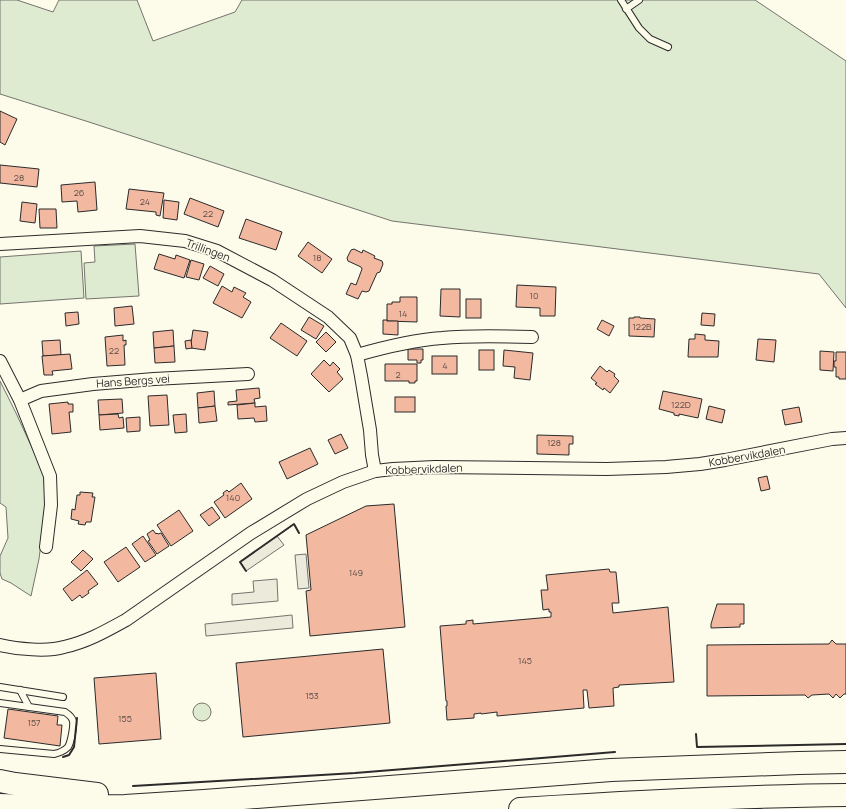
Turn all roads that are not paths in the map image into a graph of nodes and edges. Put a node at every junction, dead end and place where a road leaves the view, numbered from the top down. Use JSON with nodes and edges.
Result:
{"nodes":[{"id":1,"x":621,"y":0,"type":"edge"},
{"id":2,"x":639,"y":0,"type":"edge"},
{"id":3,"x":626,"y":9,"type":"junction"},
{"id":4,"x":668,"y":47,"type":"dead end"},
{"id":5,"x":0,"y":244,"type":"edge"},
{"id":6,"x":532,"y":337,"type":"dead end"},
{"id":7,"x":357,"y":355,"type":"junction"},
{"id":8,"x":0,"y":361,"type":"edge"},
{"id":9,"x":248,"y":374,"type":"dead end"},
{"id":10,"x":20,"y":400,"type":"junction"},
{"id":11,"x":846,"y":438,"type":"edge"},
{"id":12,"x":375,"y":471,"type":"junction"},
{"id":13,"x":46,"y":547,"type":"dead end"},
{"id":14,"x":0,"y":645,"type":"edge"},
{"id":15,"x":0,"y":687,"type":"edge"},
{"id":16,"x":20,"y":690,"type":"junction"},
{"id":17,"x":63,"y":697,"type":"dead end"},
{"id":18,"x":0,"y":703,"type":"edge"},
{"id":19,"x":29,"y":707,"type":"junction"},
{"id":20,"x":0,"y":748,"type":"edge"},
{"id":21,"x":846,"y":762,"type":"edge"},
{"id":22,"x":0,"y":781,"type":"edge"},
{"id":23,"x":846,"y":795,"type":"edge"},
{"id":24,"x":204,"y":801,"type":"junction"},
{"id":25,"x":0,"y":805,"type":"edge"},
{"id":26,"x":520,"y":809,"type":"edge"}],
"edges":[{"from":1,"to":3,"type":"lane"},
{"from":2,"to":3,"type":"lane"},
{"from":3,"to":4,"type":"lane"},
{"from":5,"to":7,"type":"street","name":"Trillingen"},
{"from":6,"to":7,"type":"street"},
{"from":7,"to":12,"type":"street","name":"Trillingen"},
{"from":8,"to":10,"type":"street"},
{"from":9,"to":10,"type":"street","name":"Hans Bergs vei"},
{"from":10,"to":13,"type":"street"},
{"from":11,"to":12,"type":"street","name":"Kobbervikdalen"},
{"from":12,"to":14,"type":"street","name":"Kobbervikdalen"},
{"from":15,"to":16,"type":"lane"},
{"from":16,"to":17,"type":"lane"},
{"from":16,"to":19,"type":"lane"},
{"from":18,"to":19,"type":"lane"},
{"from":19,"to":20,"type":"lane"},
{"from":21,"to":24,"type":"highway"},
{"from":22,"to":24,"type":"highway"},
{"from":23,"to":26,"type":"highway"},
{"from":24,"to":25,"type":"highway"}]}
